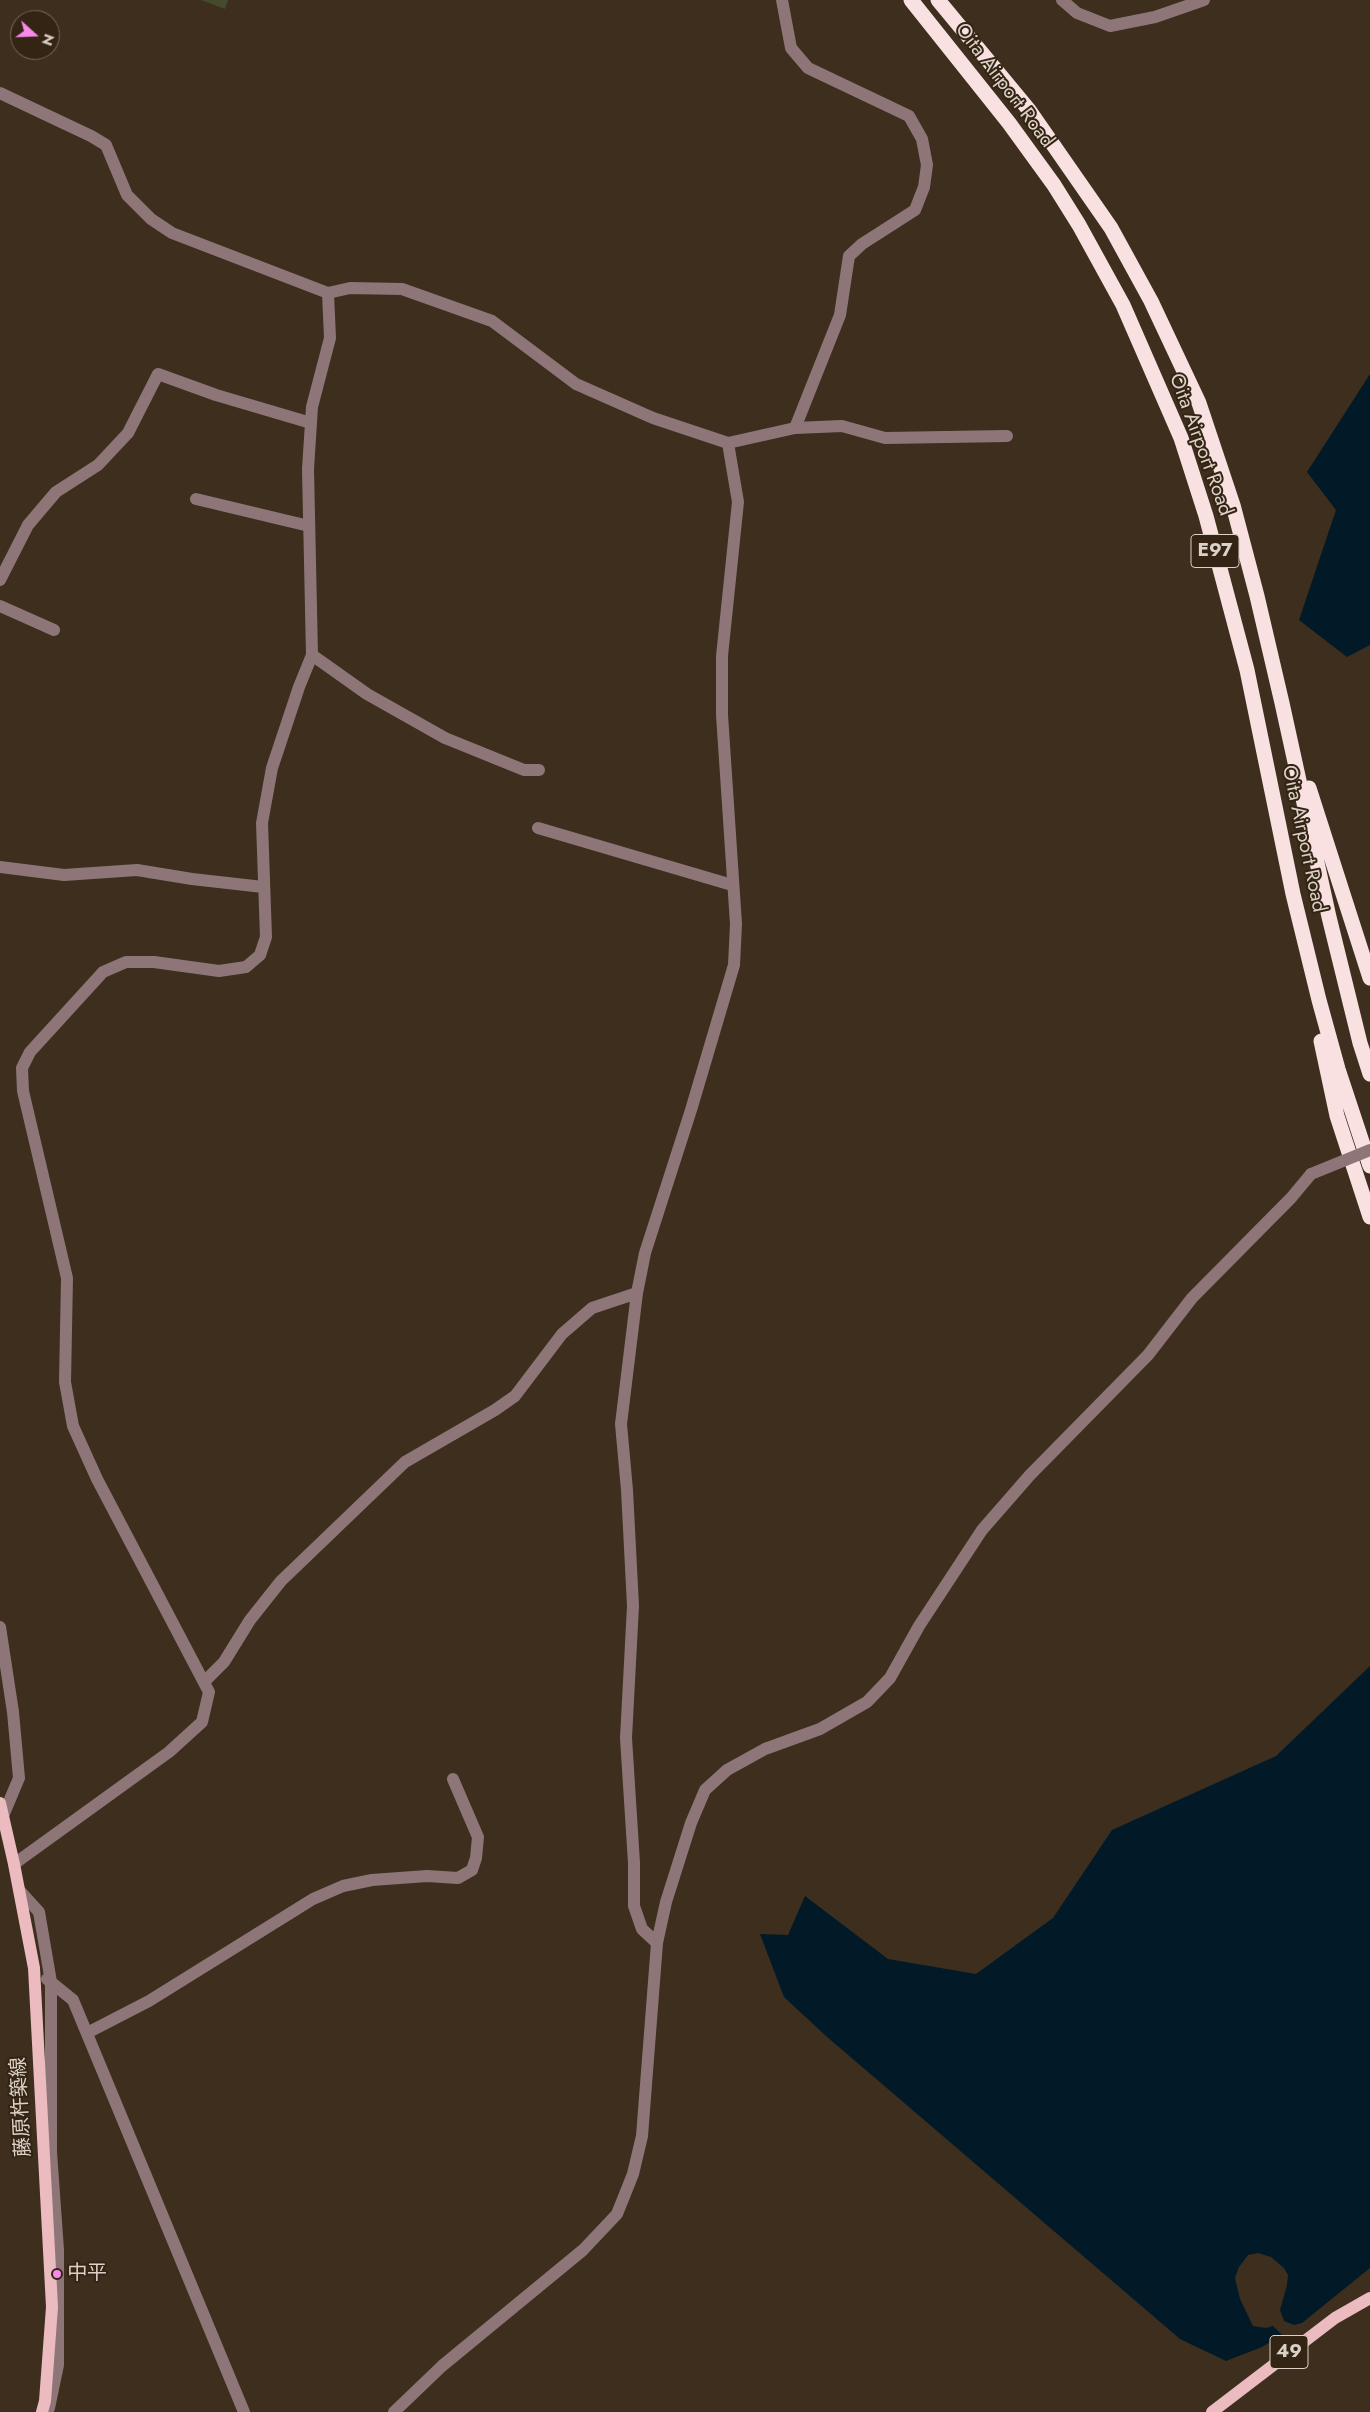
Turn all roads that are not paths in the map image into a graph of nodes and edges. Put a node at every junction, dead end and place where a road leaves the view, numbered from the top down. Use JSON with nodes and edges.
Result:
{"nodes":[{"id":1,"x":782,"y":0,"type":"edge"},
{"id":2,"x":911,"y":0,"type":"edge"},
{"id":3,"x":938,"y":0,"type":"edge"},
{"id":4,"x":1062,"y":0,"type":"edge"},
{"id":5,"x":1204,"y":0,"type":"edge"},
{"id":6,"x":0,"y":93,"type":"edge"},
{"id":7,"x":328,"y":293,"type":"junction"},
{"id":8,"x":311,"y":423,"type":"junction"},
{"id":9,"x":795,"y":428,"type":"junction"},
{"id":10,"x":1007,"y":436,"type":"dead end"},
{"id":11,"x":728,"y":443,"type":"junction"},
{"id":12,"x":196,"y":499,"type":"dead end"},
{"id":13,"x":309,"y":526,"type":"junction"},
{"id":14,"x":0,"y":580,"type":"edge"},
{"id":15,"x":0,"y":606,"type":"edge"},
{"id":16,"x":54,"y":630,"type":"dead end"},
{"id":17,"x":312,"y":655,"type":"junction"},
{"id":18,"x":1282,"y":703,"type":"junction"},
{"id":19,"x":539,"y":770,"type":"dead end"},
{"id":20,"x":538,"y":828,"type":"dead end"},
{"id":21,"x":0,"y":867,"type":"edge"},
{"id":22,"x":732,"y":885,"type":"junction"},
{"id":23,"x":263,"y":887,"type":"junction"},
{"id":24,"x":1293,"y":894,"type":"junction"},
{"id":25,"x":1370,"y":978,"type":"edge"},
{"id":26,"x":1370,"y":1074,"type":"edge"},
{"id":27,"x":1370,"y":1150,"type":"edge"},
{"id":28,"x":1370,"y":1166,"type":"edge"},
{"id":29,"x":1370,"y":1217,"type":"edge"},
{"id":30,"x":637,"y":1293,"type":"junction"},
{"id":31,"x":0,"y":1627,"type":"edge"},
{"id":32,"x":204,"y":1682,"type":"junction"},
{"id":33,"x":453,"y":1779,"type":"dead end"},
{"id":34,"x":0,"y":1803,"type":"edge"},
{"id":35,"x":3,"y":1816,"type":"junction"},
{"id":36,"x":14,"y":1864,"type":"junction"},
{"id":37,"x":19,"y":1890,"type":"junction"},
{"id":38,"x":657,"y":1943,"type":"junction"},
{"id":39,"x":34,"y":1968,"type":"junction"},
{"id":40,"x":51,"y":1982,"type":"junction"},
{"id":41,"x":87,"y":2033,"type":"junction"},
{"id":42,"x":1370,"y":2298,"type":"edge"},
{"id":43,"x":42,"y":2412,"type":"edge"},
{"id":44,"x":48,"y":2412,"type":"edge"},
{"id":45,"x":244,"y":2412,"type":"edge"},
{"id":46,"x":394,"y":2412,"type":"edge"},
{"id":47,"x":1212,"y":2412,"type":"edge"}],
"edges":[{"from":1,"to":9,"type":"street"},
{"from":2,"to":24,"type":"highway","name":"Oita Airport Road","number":"E97"},
{"from":3,"to":18,"type":"highway","name":"Oita Airport Road","number":"E97"},
{"from":4,"to":5,"type":"street"},
{"from":6,"to":7,"type":"street"},
{"from":7,"to":8,"type":"street"},
{"from":7,"to":11,"type":"street"},
{"from":8,"to":13,"type":"street"},
{"from":8,"to":14,"type":"street"},
{"from":9,"to":10,"type":"street"},
{"from":9,"to":11,"type":"street"},
{"from":11,"to":22,"type":"street"},
{"from":12,"to":13,"type":"street"},
{"from":13,"to":17,"type":"street"},
{"from":15,"to":16,"type":"street"},
{"from":17,"to":19,"type":"street"},
{"from":17,"to":23,"type":"street"},
{"from":18,"to":25,"type":"highway"},
{"from":18,"to":26,"type":"highway","name":"Oita Airport Road","number":"E97"},
{"from":20,"to":22,"type":"street"},
{"from":21,"to":23,"type":"street"},
{"from":22,"to":30,"type":"street"},
{"from":23,"to":32,"type":"street"},
{"from":24,"to":28,"type":"highway","name":"Oita Airport Road","number":"E97"},
{"from":24,"to":29,"type":"highway"},
{"from":27,"to":38,"type":"street","bridge":true},
{"from":30,"to":32,"type":"street"},
{"from":30,"to":38,"type":"street"},
{"from":31,"to":35,"type":"street"},
{"from":32,"to":36,"type":"street"},
{"from":33,"to":41,"type":"street"},
{"from":34,"to":35,"type":"main road","name":"藤原杵築線"},
{"from":35,"to":36,"type":"main road","name":"藤原杵築線"},
{"from":36,"to":37,"type":"main road","name":"藤原杵築線"},
{"from":37,"to":39,"type":"main road","name":"藤原杵築線"},
{"from":37,"to":40,"type":"street"},
{"from":38,"to":46,"type":"street"},
{"from":39,"to":40,"type":"street"},
{"from":39,"to":43,"type":"main road","name":"藤原杵築線"},
{"from":40,"to":41,"type":"street"},
{"from":40,"to":44,"type":"street"},
{"from":41,"to":45,"type":"street"},
{"from":42,"to":47,"type":"main road","number":"49"}]}
